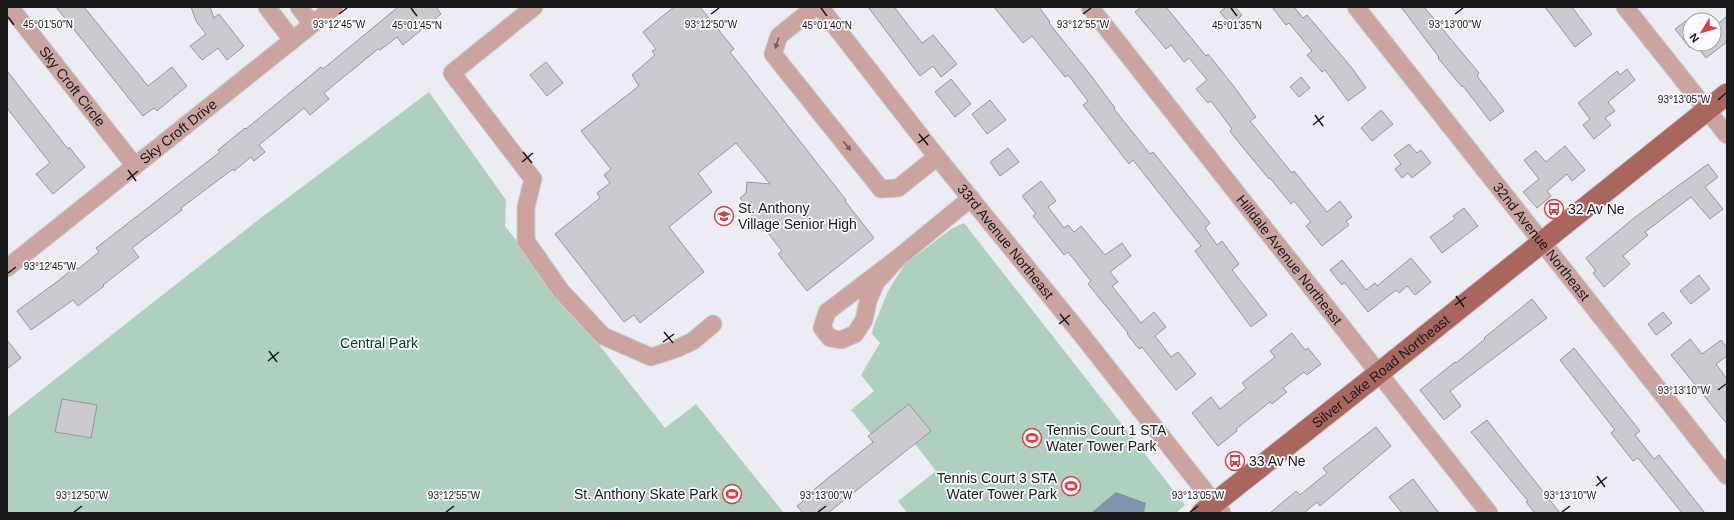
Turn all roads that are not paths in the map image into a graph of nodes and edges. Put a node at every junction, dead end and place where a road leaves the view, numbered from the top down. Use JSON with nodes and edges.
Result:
{"nodes":[{"id":1,"x":10,"y":7,"type":"edge"},
{"id":2,"x":267,"y":7,"type":"edge"},
{"id":3,"x":299,"y":7,"type":"edge"},
{"id":4,"x":334,"y":7,"type":"edge"},
{"id":5,"x":534,"y":7,"type":"edge"},
{"id":6,"x":815,"y":7,"type":"edge"},
{"id":7,"x":820,"y":7,"type":"edge"},
{"id":8,"x":1090,"y":7,"type":"edge"},
{"id":9,"x":1356,"y":7,"type":"edge"},
{"id":10,"x":1625,"y":7,"type":"edge"},
{"id":11,"x":312,"y":24,"type":"junction"},
{"id":12,"x":292,"y":40,"type":"junction"},
{"id":13,"x":1727,"y":94,"type":"edge"},
{"id":14,"x":1707,"y":110,"type":"junction"},
{"id":15,"x":1727,"y":135,"type":"edge"},
{"id":16,"x":937,"y":157,"type":"junction"},
{"id":17,"x":135,"y":166,"type":"junction"},
{"id":18,"x":971,"y":198,"type":"junction"},
{"id":19,"x":1542,"y":242,"type":"junction"},
{"id":20,"x":898,"y":258,"type":"junction"},
{"id":21,"x":7,"y":268,"type":"edge"},
{"id":22,"x":713,"y":324,"type":"dead end"},
{"id":23,"x":1379,"y":373,"type":"junction"},
{"id":24,"x":1727,"y":476,"type":"edge"},
{"id":25,"x":1213,"y":510,"type":"edge"},
{"id":26,"x":1490,"y":513,"type":"edge"}],
"edges":[{"from":1,"to":17,"type":"street","name":"Sky Croft Circle"},
{"from":2,"to":12,"type":"street"},
{"from":3,"to":11,"type":"street"},
{"from":4,"to":11,"type":"street","name":"Sky Croft Drive"},
{"from":5,"to":22,"type":"street"},
{"from":6,"to":16,"type":"street","one_way":true},
{"from":7,"to":16,"type":"street","name":"33rd Avenue Northeast"},
{"from":8,"to":23,"type":"street","name":"Hilldale Avenue Northeast"},
{"from":9,"to":19,"type":"street","name":"32nd Avenue Northeast"},
{"from":10,"to":14,"type":"street"},
{"from":11,"to":12,"type":"street","name":"Sky Croft Drive"},
{"from":12,"to":17,"type":"street","name":"Sky Croft Drive"},
{"from":13,"to":14,"type":"main road","name":"Silver Lake Road Northeast"},
{"from":14,"to":15,"type":"street"},
{"from":14,"to":19,"type":"main road","name":"Silver Lake Road Northeast"},
{"from":16,"to":18,"type":"street","name":"33rd Avenue Northeast"},
{"from":17,"to":21,"type":"street","name":"Sky Croft Drive"},
{"from":18,"to":20,"type":"street"},
{"from":18,"to":25,"type":"street","name":"33rd Avenue Northeast"},
{"from":19,"to":23,"type":"main road","name":"Silver Lake Road Northeast"},
{"from":19,"to":24,"type":"street","name":"32nd Avenue Northeast"},
{"from":20,"to":20,"type":"street"},
{"from":23,"to":25,"type":"main road","name":"Silver Lake Road Northeast"},
{"from":23,"to":26,"type":"street","name":"Hilldale Avenue Northeast"}]}
